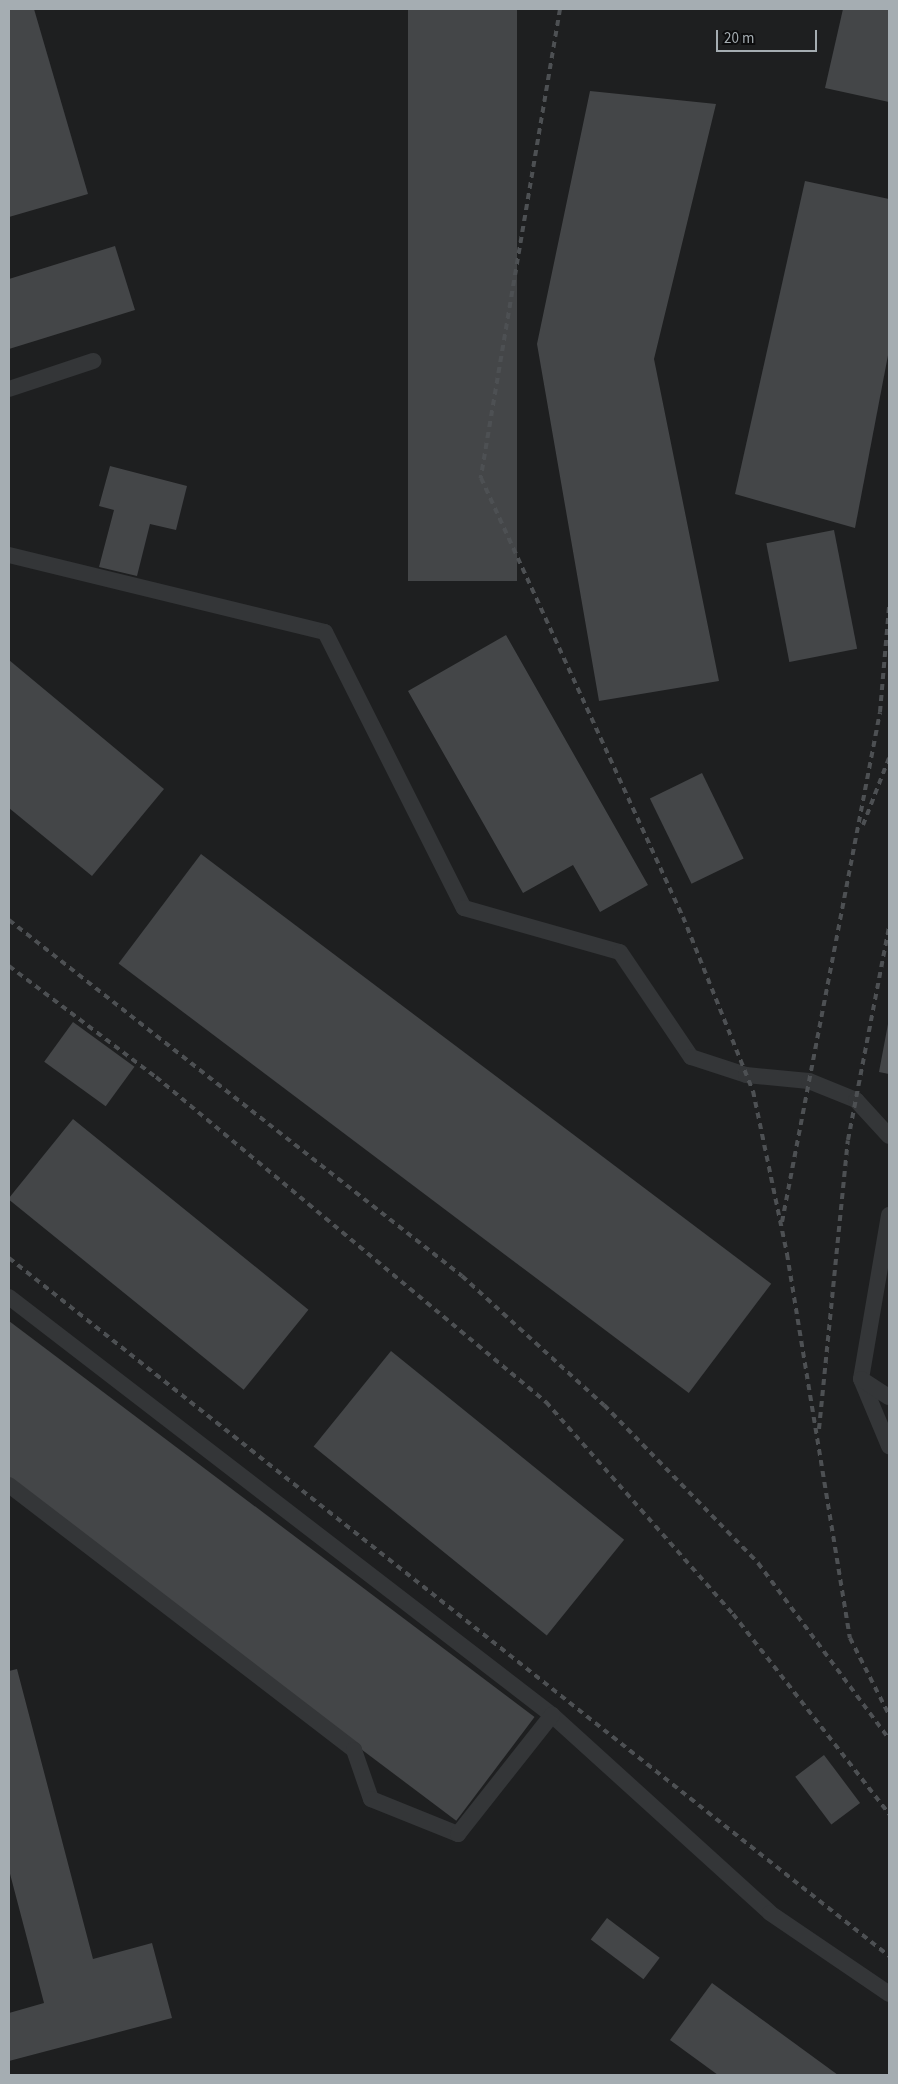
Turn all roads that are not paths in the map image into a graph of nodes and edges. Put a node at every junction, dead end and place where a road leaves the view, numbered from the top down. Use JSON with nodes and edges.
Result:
{"nodes":[{"id":1,"x":94,"y":361,"type":"dead end"},
{"id":2,"x":9,"y":389,"type":"edge"},
{"id":3,"x":9,"y":555,"type":"edge"},
{"id":4,"x":889,"y":1136,"type":"edge"},
{"id":5,"x":889,"y":1215,"type":"edge"},
{"id":6,"x":9,"y":1297,"type":"edge"},
{"id":7,"x":861,"y":1379,"type":"junction"},
{"id":8,"x":889,"y":1396,"type":"edge"},
{"id":9,"x":889,"y":1446,"type":"edge"},
{"id":10,"x":9,"y":1485,"type":"edge"},
{"id":11,"x":552,"y":1716,"type":"junction"},
{"id":12,"x":889,"y":1994,"type":"edge"}],
"edges":[{"from":1,"to":2,"type":"lane"},
{"from":3,"to":4,"type":"lane"},
{"from":5,"to":7,"type":"lane"},
{"from":6,"to":11,"type":"lane"},
{"from":7,"to":8,"type":"lane"},
{"from":7,"to":9,"type":"lane"},
{"from":10,"to":11,"type":"lane"},
{"from":11,"to":12,"type":"lane"}]}
